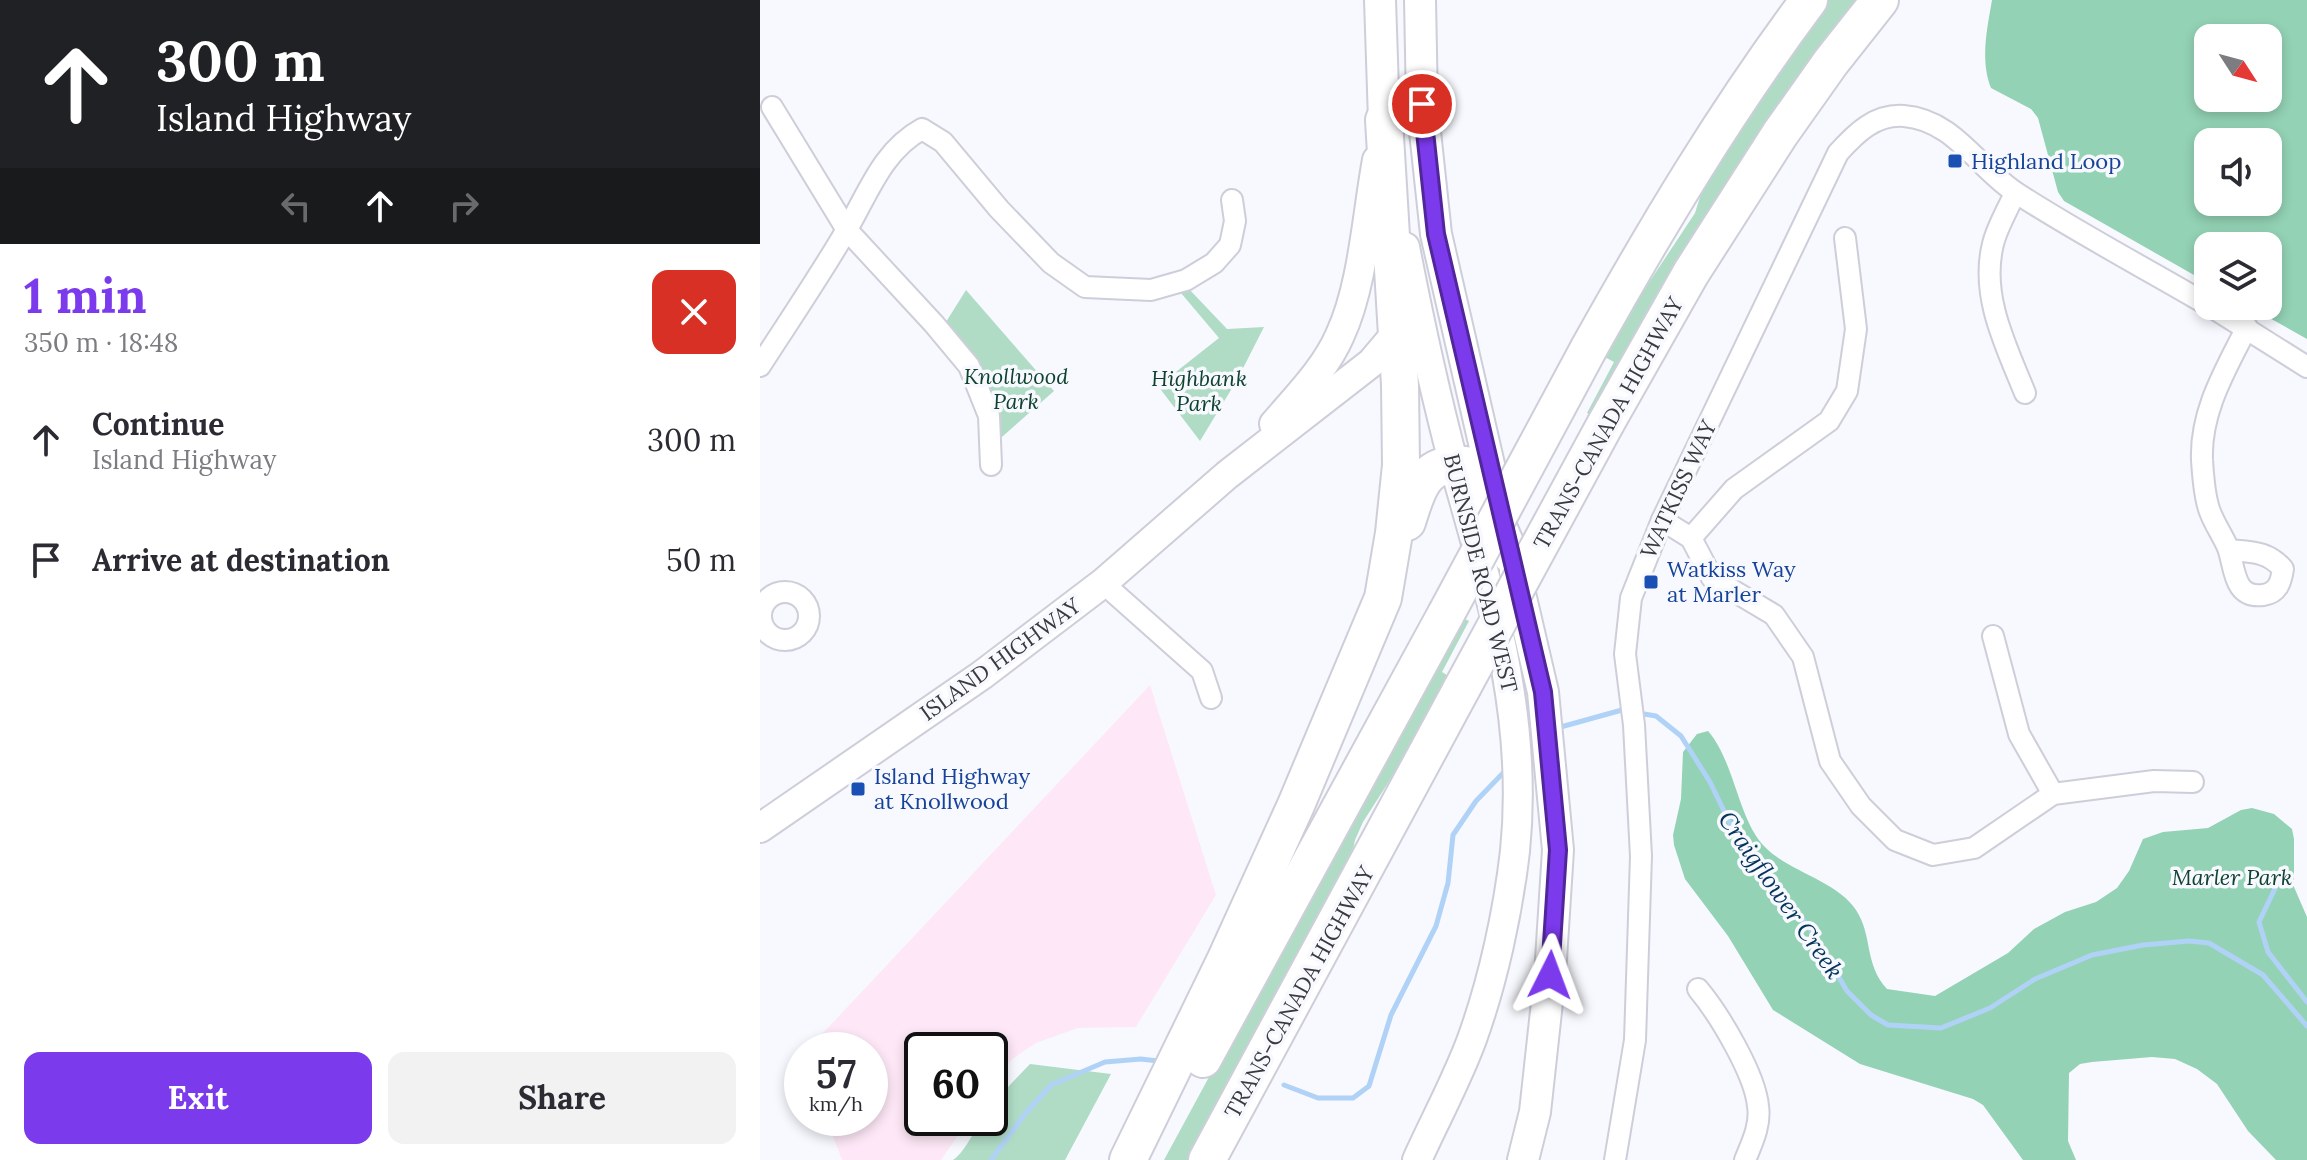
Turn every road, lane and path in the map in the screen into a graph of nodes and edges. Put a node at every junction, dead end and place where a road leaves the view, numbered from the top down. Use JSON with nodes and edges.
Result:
{"nodes":[{"id":1,"x":1380,"y":0,"type":"edge"},
{"id":2,"x":1420,"y":0,"type":"edge"},
{"id":3,"x":1809,"y":0,"type":"edge"},
{"id":4,"x":1880,"y":0,"type":"edge"},
{"id":5,"x":772,"y":107,"type":"dead end"},
{"id":6,"x":1384,"y":120,"type":"junction"},
{"id":7,"x":2015,"y":193,"type":"junction"},
{"id":8,"x":1232,"y":200,"type":"dead end"},
{"id":9,"x":847,"y":230,"type":"junction"},
{"id":10,"x":1436,"y":234,"type":"junction"},
{"id":11,"x":1845,"y":238,"type":"dead end"},
{"id":12,"x":2194,"y":296,"type":"edge"},
{"id":13,"x":1416,"y":306,"type":"junction"},
{"id":14,"x":2235,"y":320,"type":"edge"},
{"id":15,"x":2247,"y":327,"type":"junction"},
{"id":16,"x":1395,"y":337,"type":"junction"},
{"id":17,"x":760,"y":366,"type":"edge"},
{"id":18,"x":2307,"y":367,"type":"edge"},
{"id":19,"x":2025,"y":393,"type":"dead end"},
{"id":20,"x":1454,"y":463,"type":"junction"},
{"id":21,"x":991,"y":465,"type":"dead end"},
{"id":22,"x":1227,"y":475,"type":"junction"},
{"id":23,"x":1662,"y":520,"type":"junction"},
{"id":24,"x":1691,"y":538,"type":"junction"},
{"id":25,"x":2229,"y":550,"type":"dead end"},
{"id":26,"x":1511,"y":555,"type":"junction"},
{"id":27,"x":1103,"y":583,"type":"junction"},
{"id":28,"x":1383,"y":598,"type":"junction"},
{"id":29,"x":1993,"y":636,"type":"dead end"},
{"id":30,"x":1211,"y":698,"type":"dead end"},
{"id":31,"x":2193,"y":782,"type":"dead end"},
{"id":32,"x":2053,"y":794,"type":"junction"},
{"id":33,"x":760,"y":828,"type":"edge"},
{"id":34,"x":1698,"y":989,"type":"dead end"},
{"id":35,"x":1128,"y":1160,"type":"edge"},
{"id":36,"x":1148,"y":1160,"type":"edge"},
{"id":37,"x":1207,"y":1160,"type":"edge"},
{"id":38,"x":1417,"y":1160,"type":"edge"},
{"id":39,"x":1523,"y":1160,"type":"edge"},
{"id":40,"x":1615,"y":1160,"type":"edge"},
{"id":41,"x":1745,"y":1160,"type":"edge"}],
"edges":[{"from":1,"to":6,"type":"main road","name":"ISLAND HIGHWAY"},
{"from":2,"to":10,"type":"main road","name":"ISLAND HIGHWAY"},
{"from":3,"to":36,"type":"highway","bridge":true},
{"from":4,"to":37,"type":"highway","name":"TRANS-CANADA HIGHWAY","bridge":true},
{"from":5,"to":9,"type":"street"},
{"from":6,"to":13,"type":"main road","name":"BURNSIDE ROAD WEST"},
{"from":6,"to":16,"type":"highway"},
{"from":6,"to":22,"type":"main road","name":"ISLAND HIGHWAY"},
{"from":7,"to":12,"type":"street","name":"WATKISS WAY"},
{"from":7,"to":19,"type":"street"},
{"from":7,"to":23,"type":"street","name":"WATKISS WAY"},
{"from":8,"to":9,"type":"street"},
{"from":9,"to":17,"type":"street"},
{"from":9,"to":21,"type":"street"},
{"from":10,"to":13,"type":"main road","name":"ISLAND HIGHWAY"},
{"from":10,"to":26,"type":"main road","name":"BURNSIDE ROAD WEST"},
{"from":11,"to":24,"type":"street"},
{"from":13,"to":16,"type":"main road","name":"ISLAND HIGHWAY"},
{"from":13,"to":20,"type":"main road","name":"BURNSIDE ROAD WEST"},
{"from":14,"to":15,"type":"street","name":"WATKISS WAY"},
{"from":15,"to":18,"type":"street","name":"WATKISS WAY"},
{"from":15,"to":25,"type":"street"},
{"from":16,"to":22,"type":"main road","name":"ISLAND HIGHWAY"},
{"from":16,"to":28,"type":"highway"},
{"from":20,"to":26,"type":"highway"},
{"from":20,"to":28,"type":"highway"},
{"from":20,"to":38,"type":"main road","name":"BURNSIDE ROAD WEST"},
{"from":22,"to":27,"type":"main road","name":"ISLAND HIGHWAY"},
{"from":23,"to":24,"type":"street"},
{"from":23,"to":40,"type":"street","name":"WATKISS WAY"},
{"from":24,"to":32,"type":"street"},
{"from":26,"to":39,"type":"main road","name":"BURNSIDE ROAD WEST"},
{"from":27,"to":30,"type":"street"},
{"from":27,"to":33,"type":"main road","name":"ISLAND HIGHWAY"},
{"from":28,"to":35,"type":"highway"},
{"from":29,"to":32,"type":"street"},
{"from":31,"to":32,"type":"street"},
{"from":34,"to":41,"type":"street"}]}
